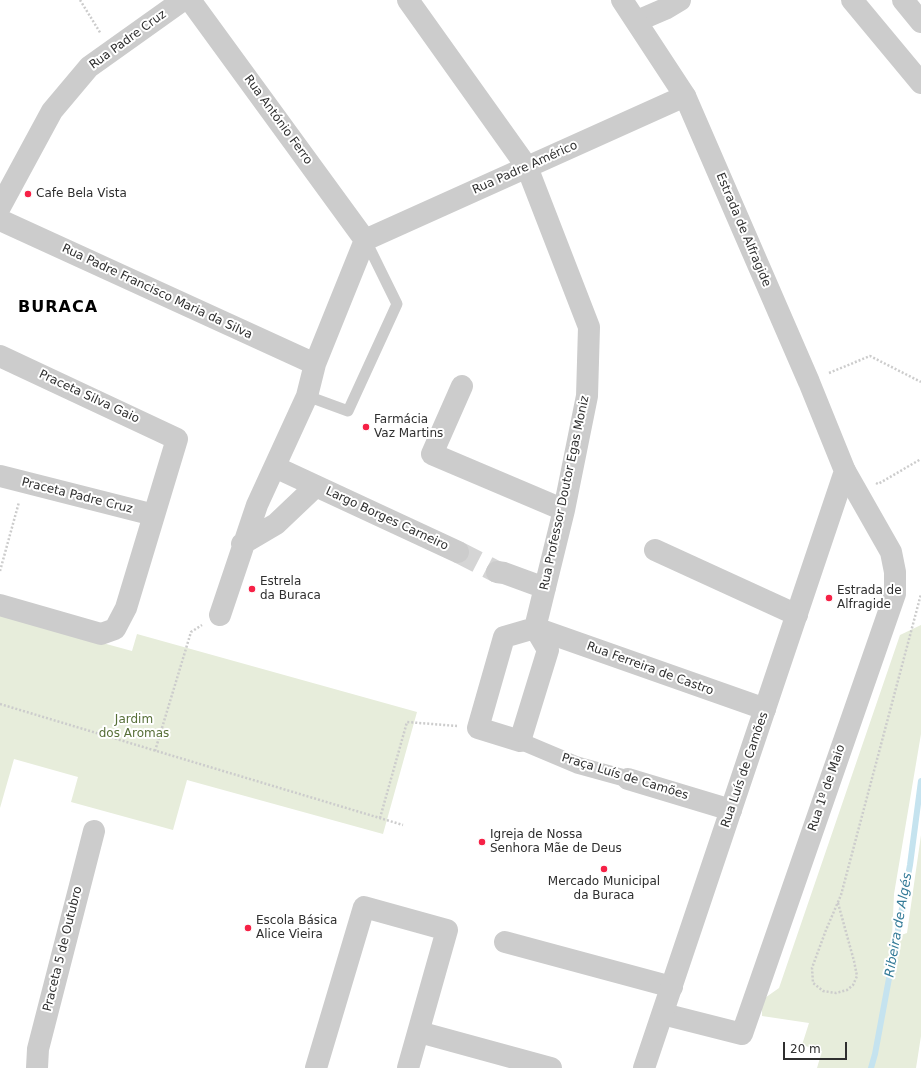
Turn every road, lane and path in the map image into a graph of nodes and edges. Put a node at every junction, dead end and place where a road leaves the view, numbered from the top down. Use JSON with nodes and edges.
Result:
{"nodes":[{"id":1,"x":80,"y":0,"type":"edge"},
{"id":2,"x":183,"y":0,"type":"edge"},
{"id":3,"x":190,"y":0,"type":"edge"},
{"id":4,"x":408,"y":0,"type":"edge"},
{"id":5,"x":622,"y":0,"type":"edge"},
{"id":6,"x":629,"y":0,"type":"edge"},
{"id":7,"x":680,"y":0,"type":"edge"},
{"id":8,"x":852,"y":0,"type":"edge"},
{"id":9,"x":903,"y":0,"type":"edge"},
{"id":10,"x":637,"y":21,"type":"junction"},
{"id":11,"x":921,"y":22,"type":"edge"},
{"id":12,"x":112,"y":51,"type":"junction"},
{"id":13,"x":921,"y":83,"type":"edge"},
{"id":14,"x":685,"y":96,"type":"junction"},
{"id":15,"x":527,"y":167,"type":"junction"},
{"id":16,"x":0,"y":207,"type":"edge"},
{"id":17,"x":0,"y":220,"type":"edge"},
{"id":18,"x":365,"y":240,"type":"junction"},
{"id":19,"x":0,"y":356,"type":"edge"},
{"id":20,"x":315,"y":364,"type":"junction"},
{"id":21,"x":809,"y":382,"type":"junction"},
{"id":22,"x":921,"y":382,"type":"edge"},
{"id":23,"x":462,"y":386,"type":"dead end"},
{"id":24,"x":307,"y":396,"type":"junction"},
{"id":25,"x":921,"y":459,"type":"edge"},
{"id":26,"x":275,"y":467,"type":"junction"},
{"id":27,"x":844,"y":471,"type":"junction"},
{"id":28,"x":0,"y":476,"type":"edge"},
{"id":29,"x":24,"y":482,"type":"junction"},
{"id":30,"x":316,"y":486,"type":"junction"},
{"id":31,"x":564,"y":510,"type":"junction"},
{"id":32,"x":154,"y":515,"type":"junction"},
{"id":33,"x":242,"y":544,"type":"junction"},
{"id":34,"x":655,"y":550,"type":"dead end"},
{"id":35,"x":458,"y":552,"type":"tunnel mouth"},
{"id":36,"x":0,"y":571,"type":"edge"},
{"id":37,"x":497,"y":572,"type":"tunnel mouth"},
{"id":38,"x":545,"y":588,"type":"junction"},
{"id":39,"x":921,"y":594,"type":"edge"},
{"id":40,"x":0,"y":605,"type":"edge"},
{"id":41,"x":220,"y":615,"type":"joint"},
{"id":42,"x":797,"y":615,"type":"junction"},
{"id":43,"x":535,"y":628,"type":"junction"},
{"id":44,"x":0,"y":704,"type":"edge"},
{"id":45,"x":765,"y":710,"type":"junction"},
{"id":46,"x":478,"y":728,"type":"junction"},
{"id":47,"x":520,"y":741,"type":"junction"},
{"id":48,"x":155,"y":751,"type":"junction"},
{"id":49,"x":628,"y":779,"type":"joint"},
{"id":50,"x":731,"y":810,"type":"junction"},
{"id":51,"x":380,"y":818,"type":"junction"},
{"id":52,"x":403,"y":825,"type":"dead end"},
{"id":53,"x":94,"y":831,"type":"dead end"},
{"id":54,"x":838,"y":903,"type":"junction"},
{"id":55,"x":505,"y":942,"type":"dead end"},
{"id":56,"x":672,"y":987,"type":"junction"},
{"id":57,"x":662,"y":1014,"type":"junction"},
{"id":58,"x":419,"y":1032,"type":"junction"},
{"id":59,"x":37,"y":1068,"type":"edge"},
{"id":60,"x":316,"y":1068,"type":"edge"},
{"id":61,"x":408,"y":1068,"type":"edge"},
{"id":62,"x":551,"y":1068,"type":"edge"},
{"id":63,"x":644,"y":1068,"type":"edge"}],
"edges":[{"from":1,"to":12,"type":"path"},
{"from":2,"to":12,"type":"street","name":"Rua Padre Cruz"},
{"from":3,"to":18,"type":"street","name":"Rua António Ferro"},
{"from":4,"to":15,"type":"street","name":"Rua Professor Doutor Egas Moniz"},
{"from":5,"to":10,"type":"street","name":"Estrada de Alfragide"},
{"from":6,"to":10,"type":"street"},
{"from":7,"to":10,"type":"street"},
{"from":8,"to":13,"type":"street"},
{"from":9,"to":11,"type":"street"},
{"from":10,"to":14,"type":"street","name":"Estrada de Alfragide"},
{"from":12,"to":16,"type":"street","name":"Rua Padre Cruz"},
{"from":14,"to":15,"type":"street","name":"Rua Padre Américo"},
{"from":14,"to":21,"type":"street","name":"Estrada de Alfragide"},
{"from":15,"to":18,"type":"street","name":"Rua Padre Américo"},
{"from":15,"to":31,"type":"street","name":"Rua Professor Doutor Egas Moniz"},
{"from":17,"to":20,"type":"street","name":"Rua Padre Francisco Maria da Silva"},
{"from":18,"to":20,"type":"street"},
{"from":18,"to":24,"type":"lane"},
{"from":19,"to":32,"type":"street","name":"Praceta Silva Gaio"},
{"from":20,"to":24,"type":"street"},
{"from":21,"to":22,"type":"path"},
{"from":21,"to":27,"type":"street","name":"Estrada de Alfragide"},
{"from":23,"to":31,"type":"street"},
{"from":24,"to":26,"type":"street"},
{"from":25,"to":27,"type":"path"},
{"from":26,"to":30,"type":"street","name":"Largo Borges Carneiro"},
{"from":26,"to":33,"type":"street"},
{"from":27,"to":42,"type":"street","name":"Rua Luís de Camões"},
{"from":27,"to":57,"type":"street","name":"Rua 1º de Maio"},
{"from":28,"to":29,"type":"street","name":"Praceta Padre Cruz"},
{"from":29,"to":32,"type":"street","name":"Praceta Padre Cruz"},
{"from":29,"to":36,"type":"path"},
{"from":30,"to":33,"type":"street","name":"Largo Borges Carneiro"},
{"from":30,"to":35,"type":"street","name":"Largo Borges Carneiro"},
{"from":31,"to":38,"type":"street","name":"Rua Professor Doutor Egas Moniz"},
{"from":32,"to":40,"type":"street"},
{"from":33,"to":41,"type":"street"},
{"from":34,"to":42,"type":"street"},
{"from":37,"to":38,"type":"street"},
{"from":38,"to":43,"type":"street","name":"Rua Professor Doutor Egas Moniz"},
{"from":39,"to":54,"type":"path"},
{"from":41,"to":48,"type":"path"},
{"from":42,"to":45,"type":"street","name":"Rua Luís de Camões"},
{"from":43,"to":45,"type":"street","name":"Rua Ferreira de Castro"},
{"from":43,"to":46,"type":"street"},
{"from":43,"to":47,"type":"street"},
{"from":44,"to":48,"type":"path"},
{"from":45,"to":50,"type":"street","name":"Rua Luís de Camões"},
{"from":46,"to":47,"type":"street"},
{"from":46,"to":51,"type":"path"},
{"from":47,"to":49,"type":"street","name":"Praça Luís de Camões"},
{"from":48,"to":51,"type":"path"},
{"from":49,"to":50,"type":"street","name":"Praça Luís de Camões"},
{"from":50,"to":56,"type":"street","name":"Rua Luís de Camões"},
{"from":51,"to":52,"type":"path"},
{"from":53,"to":59,"type":"street","name":"Praceta 5 de Outubro"},
{"from":54,"to":54,"type":"path"},
{"from":55,"to":56,"type":"street"},
{"from":56,"to":57,"type":"street","name":"Rua Luís de Camões"},
{"from":57,"to":63,"type":"street","name":"Rua Luís de Camões"},
{"from":58,"to":60,"type":"street"},
{"from":58,"to":61,"type":"street"},
{"from":58,"to":62,"type":"street"}]}
